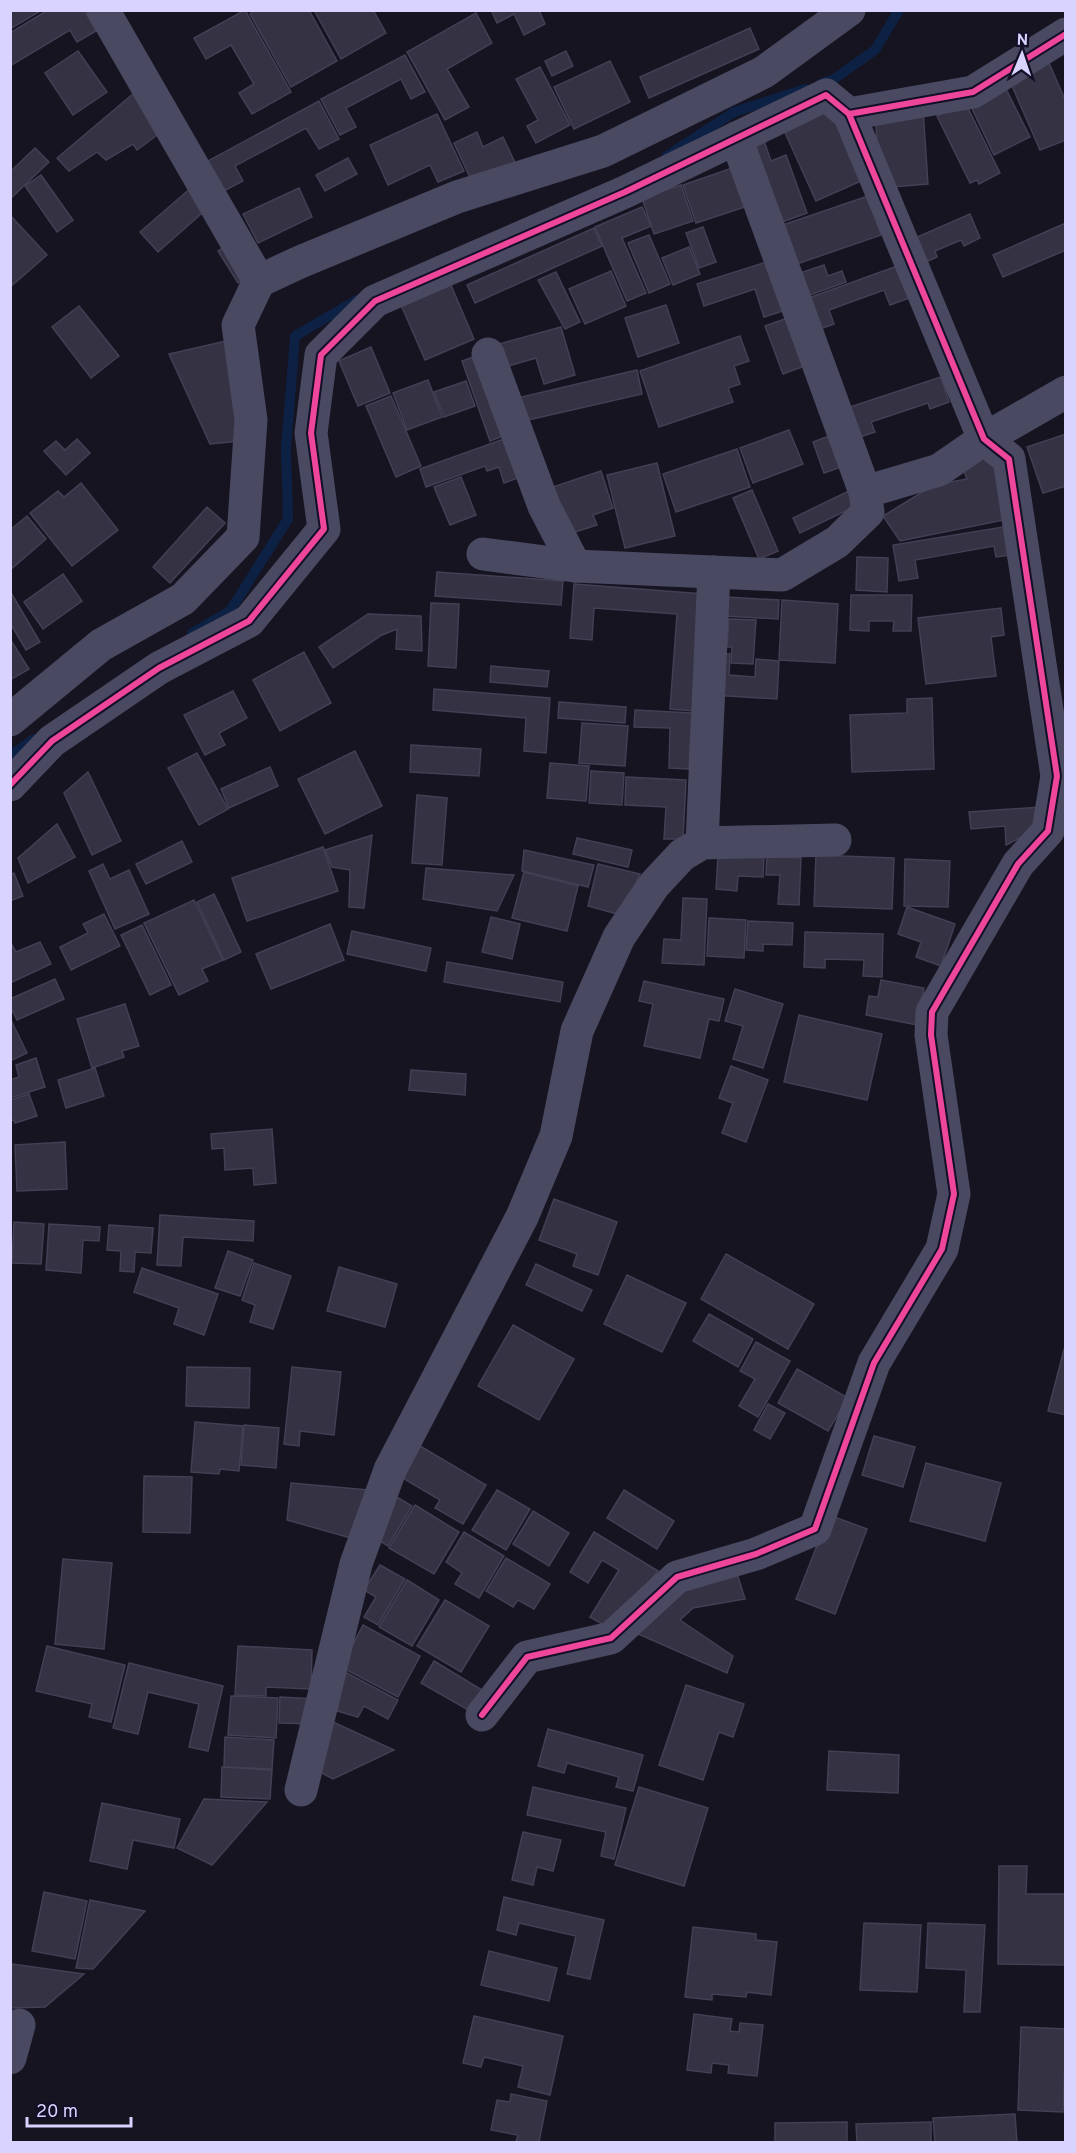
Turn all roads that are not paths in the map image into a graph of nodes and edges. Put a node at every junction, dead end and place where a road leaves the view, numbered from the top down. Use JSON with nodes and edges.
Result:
{"nodes":[{"id":1,"x":103,"y":10,"type":"edge"},
{"id":2,"x":849,"y":10,"type":"edge"},
{"id":3,"x":1065,"y":34,"type":"edge"},
{"id":4,"x":849,"y":114,"type":"junction"},
{"id":5,"x":736,"y":138,"type":"junction"},
{"id":6,"x":259,"y":281,"type":"junction"},
{"id":7,"x":488,"y":354,"type":"dead end"},
{"id":8,"x":1065,"y":392,"type":"edge"},
{"id":9,"x":984,"y":439,"type":"junction"},
{"id":10,"x":865,"y":492,"type":"junction"},
{"id":11,"x":483,"y":554,"type":"dead end"},
{"id":12,"x":575,"y":566,"type":"junction"},
{"id":13,"x":714,"y":572,"type":"junction"},
{"id":14,"x":10,"y":720,"type":"edge"},
{"id":15,"x":10,"y":785,"type":"edge"},
{"id":16,"x":835,"y":840,"type":"dead end"},
{"id":17,"x":702,"y":843,"type":"junction"},
{"id":18,"x":482,"y":1715,"type":"dead end"},
{"id":19,"x":301,"y":1790,"type":"dead end"},
{"id":20,"x":19,"y":2025,"type":"dead end"},
{"id":21,"x":10,"y":2058,"type":"edge"}],
"edges":[{"from":1,"to":6,"type":"street"},
{"from":2,"to":6,"type":"street"},
{"from":3,"to":4,"type":"street"},
{"from":4,"to":5,"type":"street"},
{"from":4,"to":9,"type":"street"},
{"from":5,"to":10,"type":"street"},
{"from":5,"to":15,"type":"street"},
{"from":6,"to":14,"type":"street"},
{"from":7,"to":12,"type":"street"},
{"from":8,"to":9,"type":"street"},
{"from":9,"to":10,"type":"street"},
{"from":9,"to":18,"type":"street"},
{"from":10,"to":13,"type":"street"},
{"from":11,"to":12,"type":"street"},
{"from":12,"to":13,"type":"street"},
{"from":13,"to":17,"type":"street"},
{"from":16,"to":17,"type":"street"},
{"from":17,"to":19,"type":"street"},
{"from":20,"to":21,"type":"street"}]}
